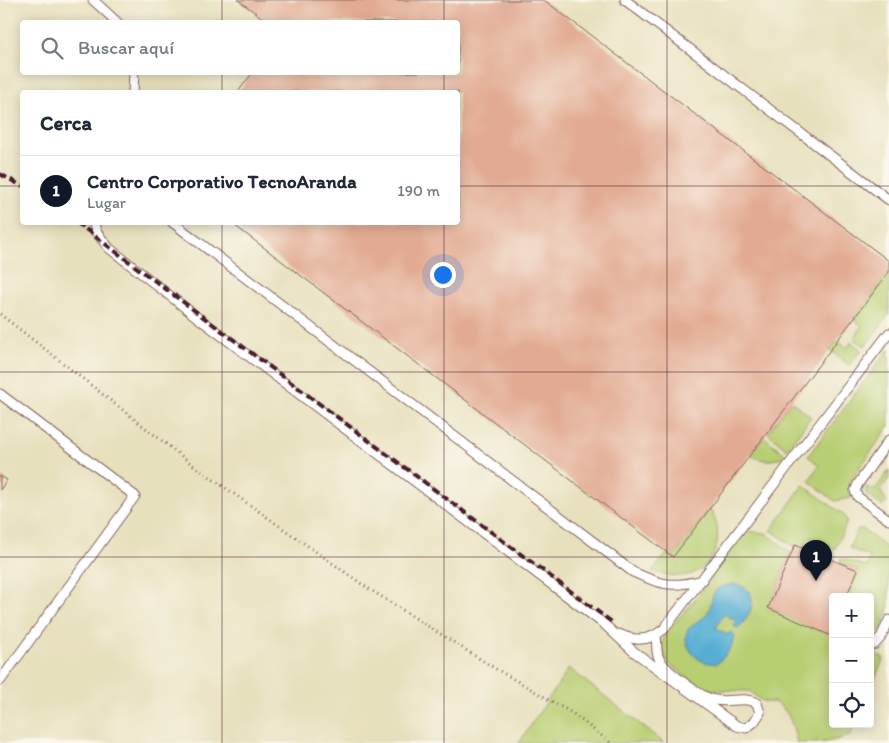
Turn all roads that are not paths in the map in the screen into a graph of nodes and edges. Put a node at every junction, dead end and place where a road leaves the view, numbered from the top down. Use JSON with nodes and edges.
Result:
{"nodes":[{"id":1,"x":93,"y":0,"type":"edge"},
{"id":2,"x":625,"y":0,"type":"edge"},
{"id":3,"x":114,"y":20,"type":"edge"},
{"id":4,"x":134,"y":75,"type":"edge"},
{"id":5,"x":133,"y":90,"type":"edge"},
{"id":6,"x":889,"y":200,"type":"edge"},
{"id":7,"x":95,"y":225,"type":"edge"},
{"id":8,"x":176,"y":225,"type":"edge"},
{"id":9,"x":889,"y":333,"type":"edge"},
{"id":10,"x":0,"y":394,"type":"edge"},
{"id":11,"x":889,"y":440,"type":"edge"},
{"id":12,"x":887,"y":515,"type":"edge"},
{"id":13,"x":703,"y":580,"type":"junction"},
{"id":14,"x":889,"y":620,"type":"edge"},
{"id":15,"x":612,"y":631,"type":"junction"},
{"id":16,"x":656,"y":636,"type":"junction"},
{"id":17,"x":874,"y":644,"type":"edge"},
{"id":18,"x":0,"y":681,"type":"edge"}],
"edges":[{"from":1,"to":3,"type":"lane"},
{"from":2,"to":6,"type":"lane"},
{"from":4,"to":5,"type":"lane"},
{"from":7,"to":15,"type":"lane"},
{"from":8,"to":13,"type":"lane"},
{"from":9,"to":13,"type":"lane"},
{"from":10,"to":18,"type":"lane"},
{"from":11,"to":12,"type":"lane"},
{"from":13,"to":16,"type":"lane"},
{"from":14,"to":17,"type":"lane"},
{"from":15,"to":16,"type":"lane"},
{"from":15,"to":16,"type":"lane"}]}
